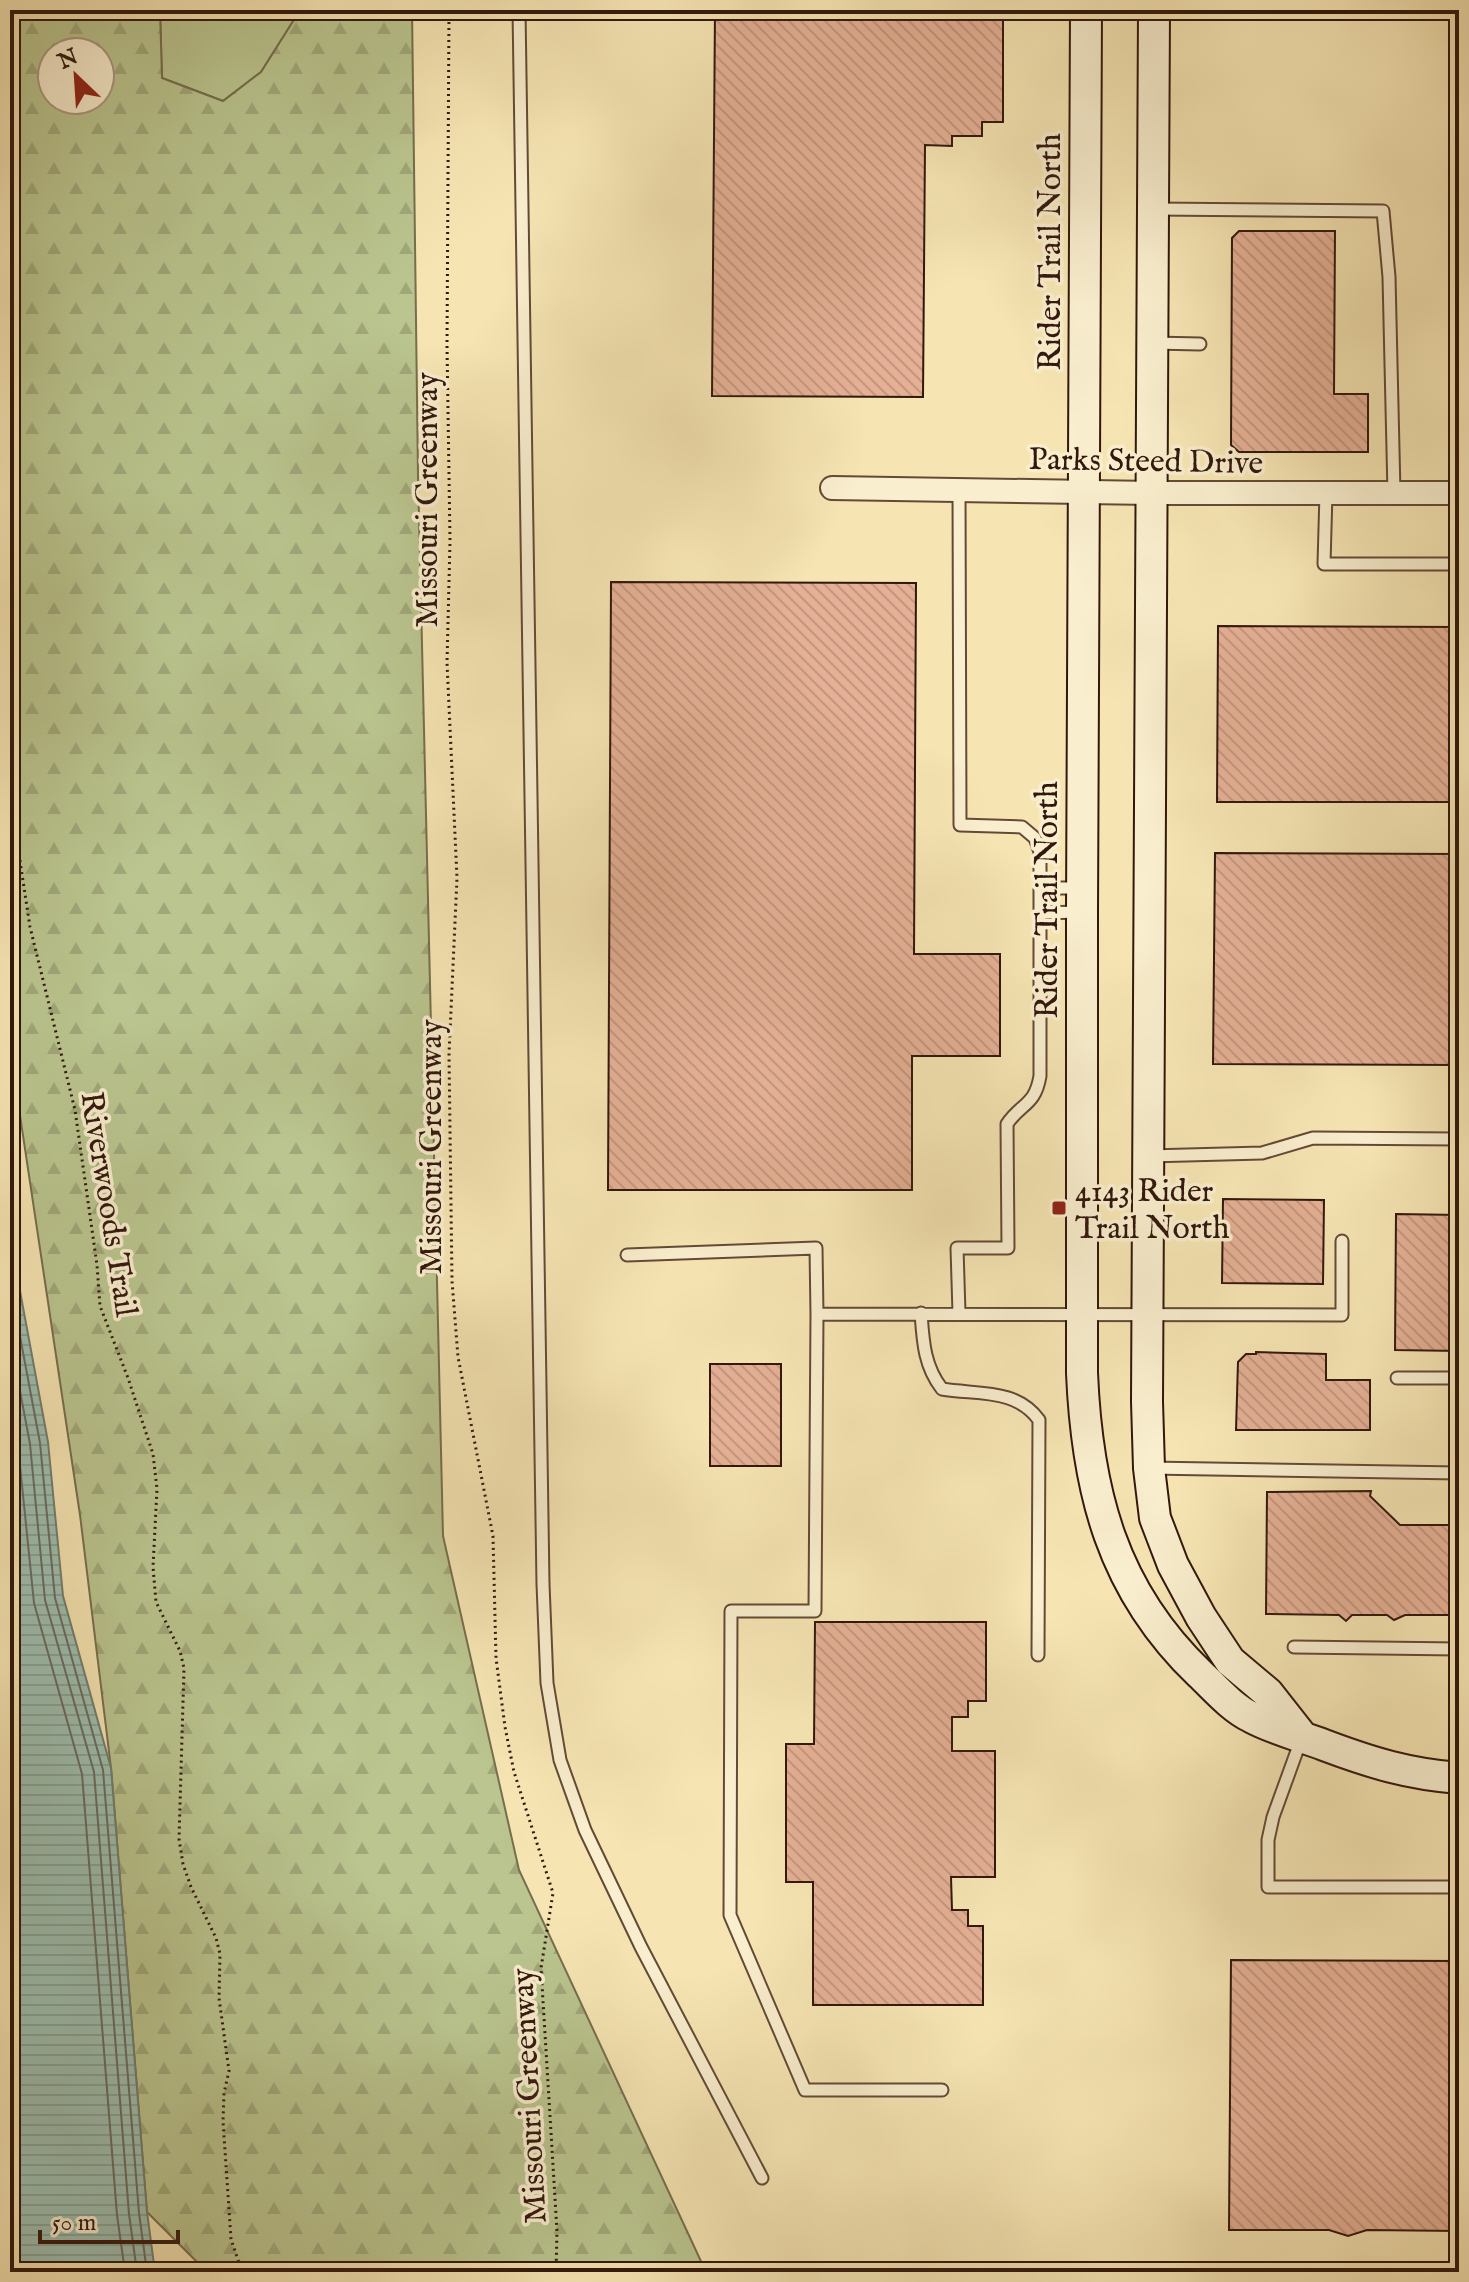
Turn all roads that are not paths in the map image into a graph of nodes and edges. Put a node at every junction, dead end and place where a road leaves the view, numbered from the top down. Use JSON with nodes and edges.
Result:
{"nodes":[{"id":1,"x":519,"y":10,"type":"edge"},
{"id":2,"x":1086,"y":10,"type":"edge"},
{"id":3,"x":1154,"y":10,"type":"edge"},
{"id":4,"x":1153,"y":209,"type":"junction"},
{"id":5,"x":1153,"y":343,"type":"junction"},
{"id":6,"x":1200,"y":344,"type":"dead end"},
{"id":7,"x":832,"y":488,"type":"dead end"},
{"id":8,"x":959,"y":489,"type":"junction"},
{"id":9,"x":1084,"y":491,"type":"junction"},
{"id":10,"x":1152,"y":493,"type":"junction"},
{"id":11,"x":1326,"y":493,"type":"junction"},
{"id":12,"x":1394,"y":493,"type":"junction"},
{"id":13,"x":1459,"y":493,"type":"edge"},
{"id":14,"x":1459,"y":564,"type":"edge"},
{"id":15,"x":1040,"y":888,"type":"junction"},
{"id":16,"x":1082,"y":900,"type":"junction"},
{"id":17,"x":1040,"y":913,"type":"junction"},
{"id":18,"x":1459,"y":1139,"type":"edge"},
{"id":19,"x":1148,"y":1156,"type":"junction"},
{"id":20,"x":1342,"y":1241,"type":"dead end"},
{"id":21,"x":627,"y":1255,"type":"dead end"},
{"id":22,"x":921,"y":1313,"type":"junction"},
{"id":23,"x":959,"y":1313,"type":"junction"},
{"id":24,"x":1084,"y":1313,"type":"junction"},
{"id":25,"x":817,"y":1314,"type":"junction"},
{"id":26,"x":1148,"y":1314,"type":"junction"},
{"id":27,"x":1397,"y":1378,"type":"dead end"},
{"id":28,"x":1459,"y":1378,"type":"edge"},
{"id":29,"x":1149,"y":1468,"type":"junction"},
{"id":30,"x":1459,"y":1473,"type":"edge"},
{"id":31,"x":1294,"y":1647,"type":"dead end"},
{"id":32,"x":1459,"y":1649,"type":"edge"},
{"id":33,"x":1038,"y":1655,"type":"dead end"},
{"id":34,"x":1272,"y":1714,"type":"junction"},
{"id":35,"x":1302,"y":1737,"type":"junction"},
{"id":36,"x":1459,"y":1778,"type":"edge"},
{"id":37,"x":1459,"y":1887,"type":"edge"},
{"id":38,"x":942,"y":2090,"type":"dead end"},
{"id":39,"x":762,"y":2178,"type":"dead end"}],
"edges":[{"from":1,"to":39,"type":"lane"},
{"from":2,"to":9,"type":"street","name":"Rider Trail North"},
{"from":3,"to":4,"type":"street"},
{"from":4,"to":5,"type":"street"},
{"from":4,"to":12,"type":"lane"},
{"from":5,"to":6,"type":"lane"},
{"from":5,"to":10,"type":"street"},
{"from":7,"to":8,"type":"street","name":"Parks Steed Drive"},
{"from":8,"to":9,"type":"street","name":"Parks Steed Drive"},
{"from":8,"to":15,"type":"lane"},
{"from":9,"to":10,"type":"street","name":"Parks Steed Drive"},
{"from":9,"to":16,"type":"street","name":"Rider Trail North"},
{"from":10,"to":11,"type":"street","name":"Parks Steed Drive"},
{"from":10,"to":19,"type":"street"},
{"from":11,"to":12,"type":"street","name":"Parks Steed Drive"},
{"from":11,"to":14,"type":"lane"},
{"from":12,"to":13,"type":"street","name":"Parks Steed Drive"},
{"from":15,"to":16,"type":"lane"},
{"from":15,"to":17,"type":"lane"},
{"from":16,"to":17,"type":"lane"},
{"from":16,"to":24,"type":"street","name":"Rider Trail North"},
{"from":17,"to":23,"type":"lane"},
{"from":18,"to":19,"type":"lane"},
{"from":19,"to":26,"type":"street"},
{"from":20,"to":26,"type":"lane"},
{"from":21,"to":25,"type":"lane"},
{"from":22,"to":23,"type":"lane"},
{"from":22,"to":25,"type":"lane"},
{"from":22,"to":33,"type":"lane"},
{"from":23,"to":24,"type":"lane"},
{"from":24,"to":26,"type":"lane"},
{"from":24,"to":34,"type":"street","name":"Rider Trail North"},
{"from":25,"to":38,"type":"lane"},
{"from":26,"to":29,"type":"street"},
{"from":27,"to":28,"type":"lane"},
{"from":29,"to":30,"type":"lane"},
{"from":29,"to":34,"type":"street"},
{"from":31,"to":32,"type":"lane"},
{"from":34,"to":35,"type":"street"},
{"from":35,"to":36,"type":"street"},
{"from":35,"to":37,"type":"lane"}]}
